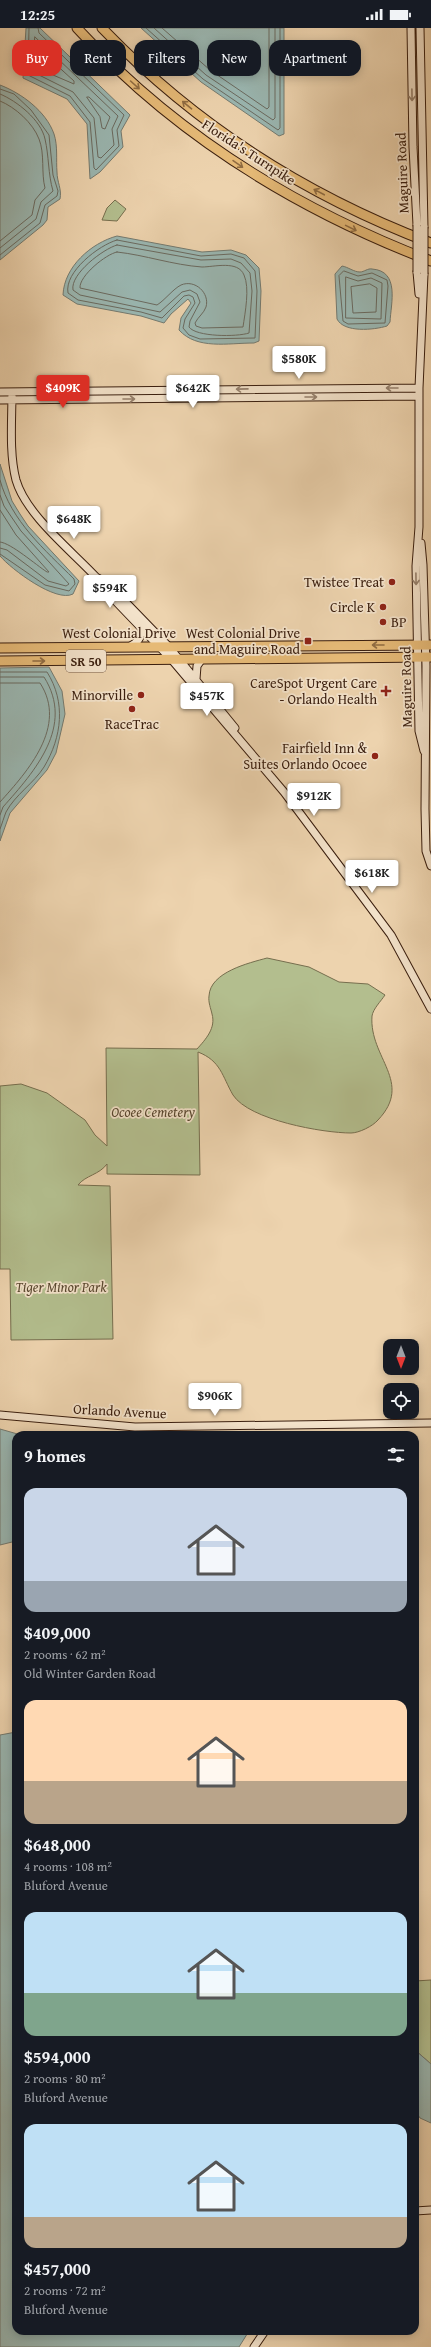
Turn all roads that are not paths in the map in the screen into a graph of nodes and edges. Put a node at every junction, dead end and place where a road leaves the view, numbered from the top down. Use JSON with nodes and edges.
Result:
{"nodes":[{"id":1,"x":77,"y":28,"type":"edge"},
{"id":2,"x":102,"y":28,"type":"edge"},
{"id":3,"x":411,"y":28,"type":"edge"},
{"id":4,"x":420,"y":28,"type":"edge"},
{"id":5,"x":420,"y":226,"type":"junction"},
{"id":6,"x":431,"y":243,"type":"edge"},
{"id":7,"x":431,"y":261,"type":"edge"},
{"id":8,"x":419,"y":388,"type":"junction"},
{"id":9,"x":0,"y":392,"type":"edge"},
{"id":10,"x":12,"y":392,"type":"junction"},
{"id":11,"x":419,"y":396,"type":"junction"},
{"id":12,"x":0,"y":400,"type":"edge"},
{"id":13,"x":12,"y":400,"type":"junction"},
{"id":14,"x":97,"y":578,"type":"junction"},
{"id":15,"x":141,"y":627,"type":"junction"},
{"id":16,"x":424,"y":645,"type":"edge"},
{"id":17,"x":165,"y":647,"type":"junction"},
{"id":18,"x":0,"y":648,"type":"edge"},
{"id":19,"x":127,"y":648,"type":"junction"},
{"id":20,"x":424,"y":657,"type":"edge"},
{"id":21,"x":202,"y":659,"type":"junction"},
{"id":22,"x":176,"y":660,"type":"junction"},
{"id":23,"x":0,"y":661,"type":"edge"},
{"id":24,"x":196,"y":679,"type":"junction"},
{"id":25,"x":258,"y":760,"type":"junction"},
{"id":26,"x":431,"y":866,"type":"edge"},
{"id":27,"x":431,"y":1009,"type":"edge"},
{"id":28,"x":0,"y":1415,"type":"edge"},
{"id":29,"x":431,"y":1423,"type":"edge"},
{"id":30,"x":431,"y":2210,"type":"edge"},
{"id":31,"x":419,"y":2211,"type":"edge"},
{"id":32,"x":262,"y":2335,"type":"edge"},
{"id":33,"x":254,"y":2347,"type":"edge"}],
"edges":[{"from":1,"to":7,"type":"highway","name":"Florida's Turnpike","one_way":true},
{"from":6,"to":2,"type":"highway","name":"Florida's Turnpike","one_way":true},
{"from":3,"to":5,"type":"main road","name":"Maguire Road","one_way":true},
{"from":4,"to":5,"type":"main road","name":"Maguire Road"},
{"from":5,"to":8,"type":"main road","name":"Maguire Road","bridge":true},
{"from":8,"to":10,"type":"main road","one_way":true},
{"from":8,"to":11,"type":"main road","name":"Maguire Road"},
{"from":9,"to":10,"type":"main road"},
{"from":10,"to":13,"type":"main road"},
{"from":13,"to":11,"type":"main road","one_way":true},
{"from":11,"to":16,"type":"main road","name":"Maguire Road"},
{"from":12,"to":13,"type":"main road"},
{"from":13,"to":14,"type":"main road"},
{"from":14,"to":15,"type":"main road"},
{"from":14,"to":17,"type":"main road"},
{"from":15,"to":17,"type":"main road"},
{"from":15,"to":19,"type":"main road"},
{"from":16,"to":17,"type":"highway","name":"West Colonial Drive","number":"SR 50","one_way":true},
{"from":16,"to":20,"type":"main road","name":"Maguire Road"},
{"from":17,"to":19,"type":"highway","name":"West Colonial Drive","number":"SR 50"},
{"from":17,"to":22,"type":"main road"},
{"from":18,"to":19,"type":"highway","name":"West Colonial Drive","number":"SR 50"},
{"from":20,"to":21,"type":"highway","name":"West Colonial Drive","number":"SR 50"},
{"from":20,"to":26,"type":"main road","name":"Maguire Road"},
{"from":21,"to":22,"type":"highway","name":"West Colonial Drive","number":"SR 50"},
{"from":21,"to":24,"type":"main road"},
{"from":23,"to":22,"type":"highway","name":"West Colonial Drive","number":"SR 50","one_way":true},
{"from":22,"to":24,"type":"main road"},
{"from":22,"to":25,"type":"main road"},
{"from":24,"to":25,"type":"main road"},
{"from":25,"to":27,"type":"main road"},
{"from":28,"to":29,"type":"main road","name":"Orlando Avenue"},
{"from":30,"to":31,"type":"main road"},
{"from":32,"to":33,"type":"main road"}]}
